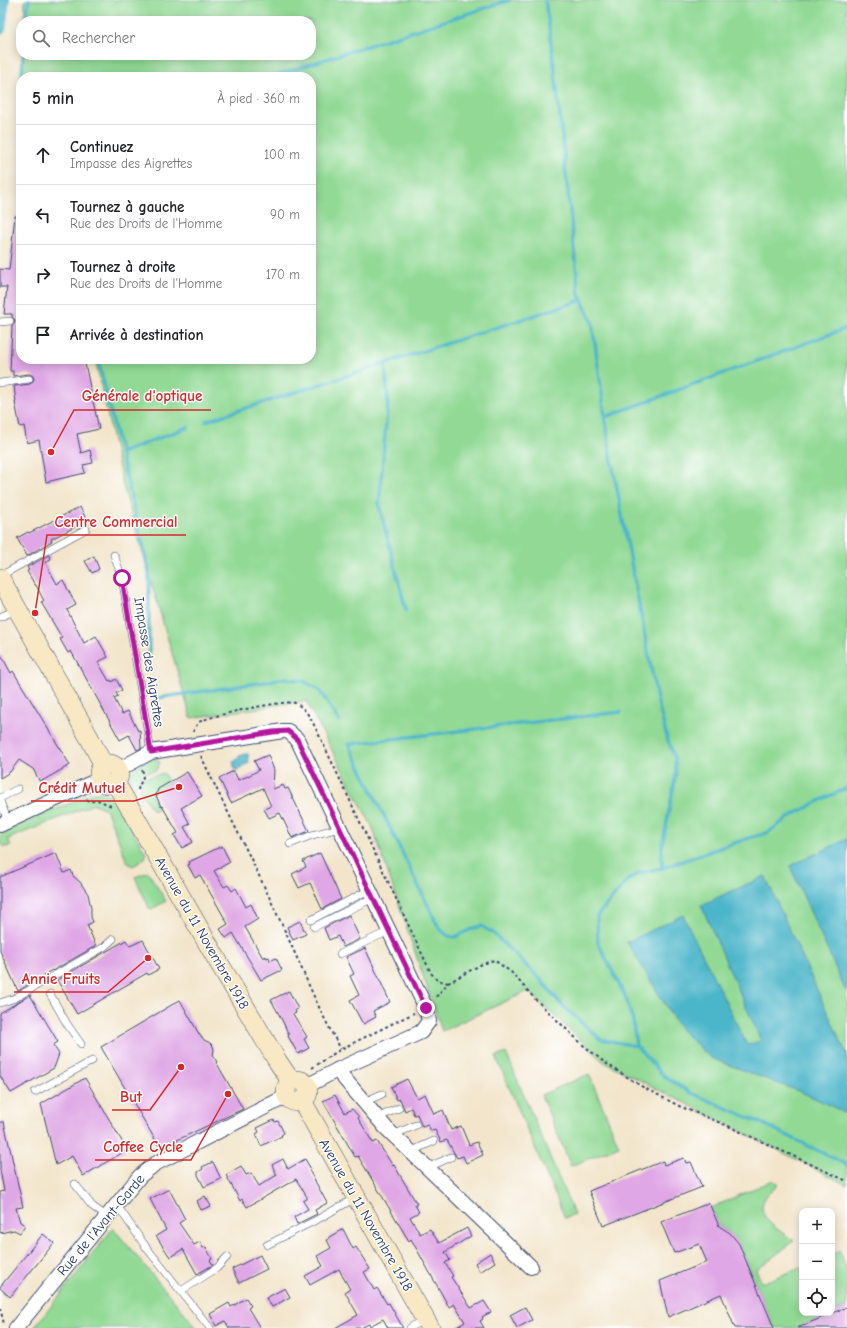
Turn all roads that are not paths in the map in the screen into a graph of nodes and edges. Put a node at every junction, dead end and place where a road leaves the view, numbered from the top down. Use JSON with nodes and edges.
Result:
{"nodes":[{"id":1,"x":10,"y":321,"type":"dead end"},
{"id":2,"x":0,"y":322,"type":"edge"},
{"id":3,"x":29,"y":379,"type":"dead end"},
{"id":4,"x":0,"y":383,"type":"edge"},
{"id":5,"x":86,"y":529,"type":"dead end"},
{"id":6,"x":114,"y":555,"type":"dead end"},
{"id":7,"x":0,"y":577,"type":"edge"},
{"id":8,"x":18,"y":609,"type":"junction"},
{"id":9,"x":0,"y":617,"type":"edge"},
{"id":10,"x":151,"y":752,"type":"junction"},
{"id":11,"x":110,"y":774,"type":"junction"},
{"id":12,"x":18,"y":789,"type":"dead end"},
{"id":13,"x":0,"y":798,"type":"edge"},
{"id":14,"x":0,"y":801,"type":"edge"},
{"id":15,"x":4,"y":823,"type":"edge"},
{"id":16,"x":340,"y":828,"type":"junction"},
{"id":17,"x":290,"y":844,"type":"dead end"},
{"id":18,"x":371,"y":894,"type":"junction"},
{"id":19,"x":312,"y":923,"type":"dead end"},
{"id":20,"x":389,"y":931,"type":"junction"},
{"id":21,"x":113,"y":939,"type":"dead end"},
{"id":22,"x":340,"y":954,"type":"dead end"},
{"id":23,"x":50,"y":994,"type":"dead end"},
{"id":24,"x":0,"y":1003,"type":"edge"},
{"id":25,"x":81,"y":1044,"type":"dead end"},
{"id":26,"x":92,"y":1060,"type":"dead end"},
{"id":27,"x":337,"y":1070,"type":"junction"},
{"id":28,"x":298,"y":1089,"type":"junction"},
{"id":29,"x":35,"y":1092,"type":"dead end"},
{"id":30,"x":382,"y":1094,"type":"dead end"},
{"id":31,"x":364,"y":1102,"type":"junction"},
{"id":32,"x":399,"y":1108,"type":"dead end"},
{"id":33,"x":378,"y":1118,"type":"junction"},
{"id":34,"x":416,"y":1125,"type":"dead end"},
{"id":35,"x":393,"y":1135,"type":"junction"},
{"id":36,"x":434,"y":1141,"type":"dead end"},
{"id":37,"x":410,"y":1152,"type":"junction"},
{"id":38,"x":451,"y":1157,"type":"dead end"},
{"id":39,"x":427,"y":1168,"type":"junction"},
{"id":40,"x":75,"y":1184,"type":"dead end"},
{"id":41,"x":356,"y":1198,"type":"junction"},
{"id":42,"x":116,"y":1204,"type":"junction"},
{"id":43,"x":106,"y":1216,"type":"junction"},
{"id":44,"x":267,"y":1245,"type":"dead end"},
{"id":45,"x":227,"y":1257,"type":"dead end"},
{"id":46,"x":531,"y":1267,"type":"dead end"},
{"id":47,"x":181,"y":1291,"type":"junction"},
{"id":48,"x":422,"y":1325,"type":"edge"},
{"id":49,"x":16,"y":1328,"type":"edge"},
{"id":50,"x":210,"y":1328,"type":"edge"}],
"edges":[{"from":1,"to":2,"type":"lane"},
{"from":3,"to":4,"type":"lane"},
{"from":5,"to":7,"type":"lane"},
{"from":6,"to":10,"type":"lane","name":"Impasse des Aigrettes"},
{"from":7,"to":8,"type":"main road","name":"Avenue du 11 Novembre 1918"},
{"from":8,"to":9,"type":"lane"},
{"from":8,"to":11,"type":"main road","name":"Avenue du 11 Novembre 1918"},
{"from":10,"to":11,"type":"street"},
{"from":10,"to":16,"type":"street"},
{"from":11,"to":15,"type":"street"},
{"from":11,"to":28,"type":"main road","name":"Avenue du 11 Novembre 1918"},
{"from":12,"to":13,"type":"lane"},
{"from":14,"to":15,"type":"lane"},
{"from":16,"to":17,"type":"lane"},
{"from":16,"to":18,"type":"street"},
{"from":18,"to":19,"type":"lane"},
{"from":18,"to":20,"type":"street"},
{"from":20,"to":22,"type":"lane"},
{"from":20,"to":27,"type":"street","name":"Rue de l'Avant-Garde"},
{"from":21,"to":24,"type":"lane"},
{"from":23,"to":25,"type":"lane"},
{"from":26,"to":29,"type":"lane"},
{"from":27,"to":28,"type":"street","name":"Rue de l'Avant-Garde"},
{"from":27,"to":31,"type":"street"},
{"from":28,"to":41,"type":"main road","name":"Avenue du 11 Novembre 1918"},
{"from":28,"to":42,"type":"street","name":"Rue de l'Avant-Garde"},
{"from":30,"to":31,"type":"lane"},
{"from":31,"to":33,"type":"street"},
{"from":32,"to":33,"type":"lane"},
{"from":33,"to":35,"type":"street"},
{"from":34,"to":35,"type":"lane"},
{"from":35,"to":37,"type":"street"},
{"from":36,"to":37,"type":"lane"},
{"from":37,"to":39,"type":"street"},
{"from":38,"to":39,"type":"lane"},
{"from":39,"to":46,"type":"street"},
{"from":40,"to":43,"type":"lane"},
{"from":41,"to":44,"type":"lane"},
{"from":41,"to":48,"type":"main road","name":"Avenue du 11 Novembre 1918"},
{"from":42,"to":43,"type":"street","name":"Rue de l'Avant-Garde"},
{"from":42,"to":47,"type":"lane"},
{"from":43,"to":49,"type":"street","name":"Rue de l'Avant-Garde"},
{"from":45,"to":47,"type":"lane"},
{"from":47,"to":50,"type":"lane"}]}
